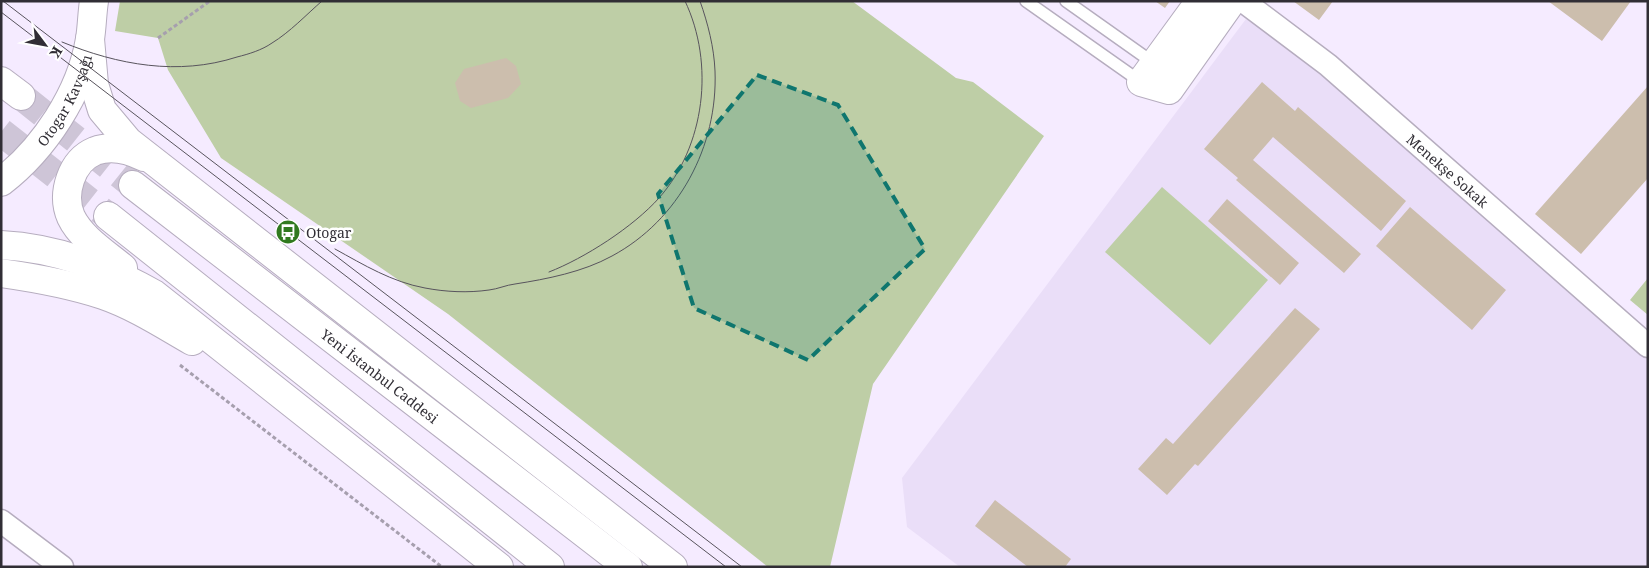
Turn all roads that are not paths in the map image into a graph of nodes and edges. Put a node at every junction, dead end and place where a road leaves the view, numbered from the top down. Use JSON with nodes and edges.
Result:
{"nodes":[{"id":1,"x":94,"y":1,"type":"edge"},
{"id":2,"x":1026,"y":1,"type":"edge"},
{"id":3,"x":1066,"y":1,"type":"edge"},
{"id":4,"x":1200,"y":1,"type":"edge"},
{"id":5,"x":1232,"y":1,"type":"edge"},
{"id":6,"x":1243,"y":1,"type":"edge"},
{"id":7,"x":90,"y":39,"type":"junction"},
{"id":8,"x":1148,"y":73,"type":"junction"},
{"id":9,"x":152,"y":160,"type":"junction"},
{"id":10,"x":1,"y":182,"type":"edge"},
{"id":11,"x":134,"y":185,"type":"tunnel mouth"},
{"id":12,"x":108,"y":216,"type":"tunnel mouth"},
{"id":13,"x":1,"y":244,"type":"edge"},
{"id":14,"x":1,"y":273,"type":"edge"},
{"id":15,"x":154,"y":294,"type":"junction"},
{"id":16,"x":1648,"y":346,"type":"edge"},
{"id":17,"x":280,"y":393,"type":"junction"},
{"id":18,"x":1,"y":521,"type":"edge"},
{"id":19,"x":62,"y":567,"type":"edge"},
{"id":20,"x":499,"y":567,"type":"edge"},
{"id":21,"x":550,"y":567,"type":"edge"},
{"id":22,"x":628,"y":567,"type":"edge"},
{"id":23,"x":673,"y":567,"type":"edge"}],
"edges":[{"from":1,"to":7,"type":"main road","name":"Otogar Kavşağı"},
{"from":2,"to":8,"type":"lane"},
{"from":3,"to":8,"type":"lane"},
{"from":4,"to":8,"type":"main road"},
{"from":5,"to":8,"type":"main road"},
{"from":6,"to":16,"type":"street","name":"Menekşe Sokak"},
{"from":7,"to":9,"type":"main road"},
{"from":7,"to":10,"type":"main road","name":"Otogar Kavşağı"},
{"from":9,"to":15,"type":"main road"},
{"from":9,"to":23,"type":"main road"},
{"from":11,"to":22,"type":"main road","name":"Yeni İstanbul Caddesi"},
{"from":12,"to":21,"type":"main road"},
{"from":13,"to":15,"type":"main road"},
{"from":14,"to":17,"type":"main road"},
{"from":15,"to":17,"type":"main road"},
{"from":17,"to":20,"type":"main road"},
{"from":18,"to":19,"type":"street"}]}
